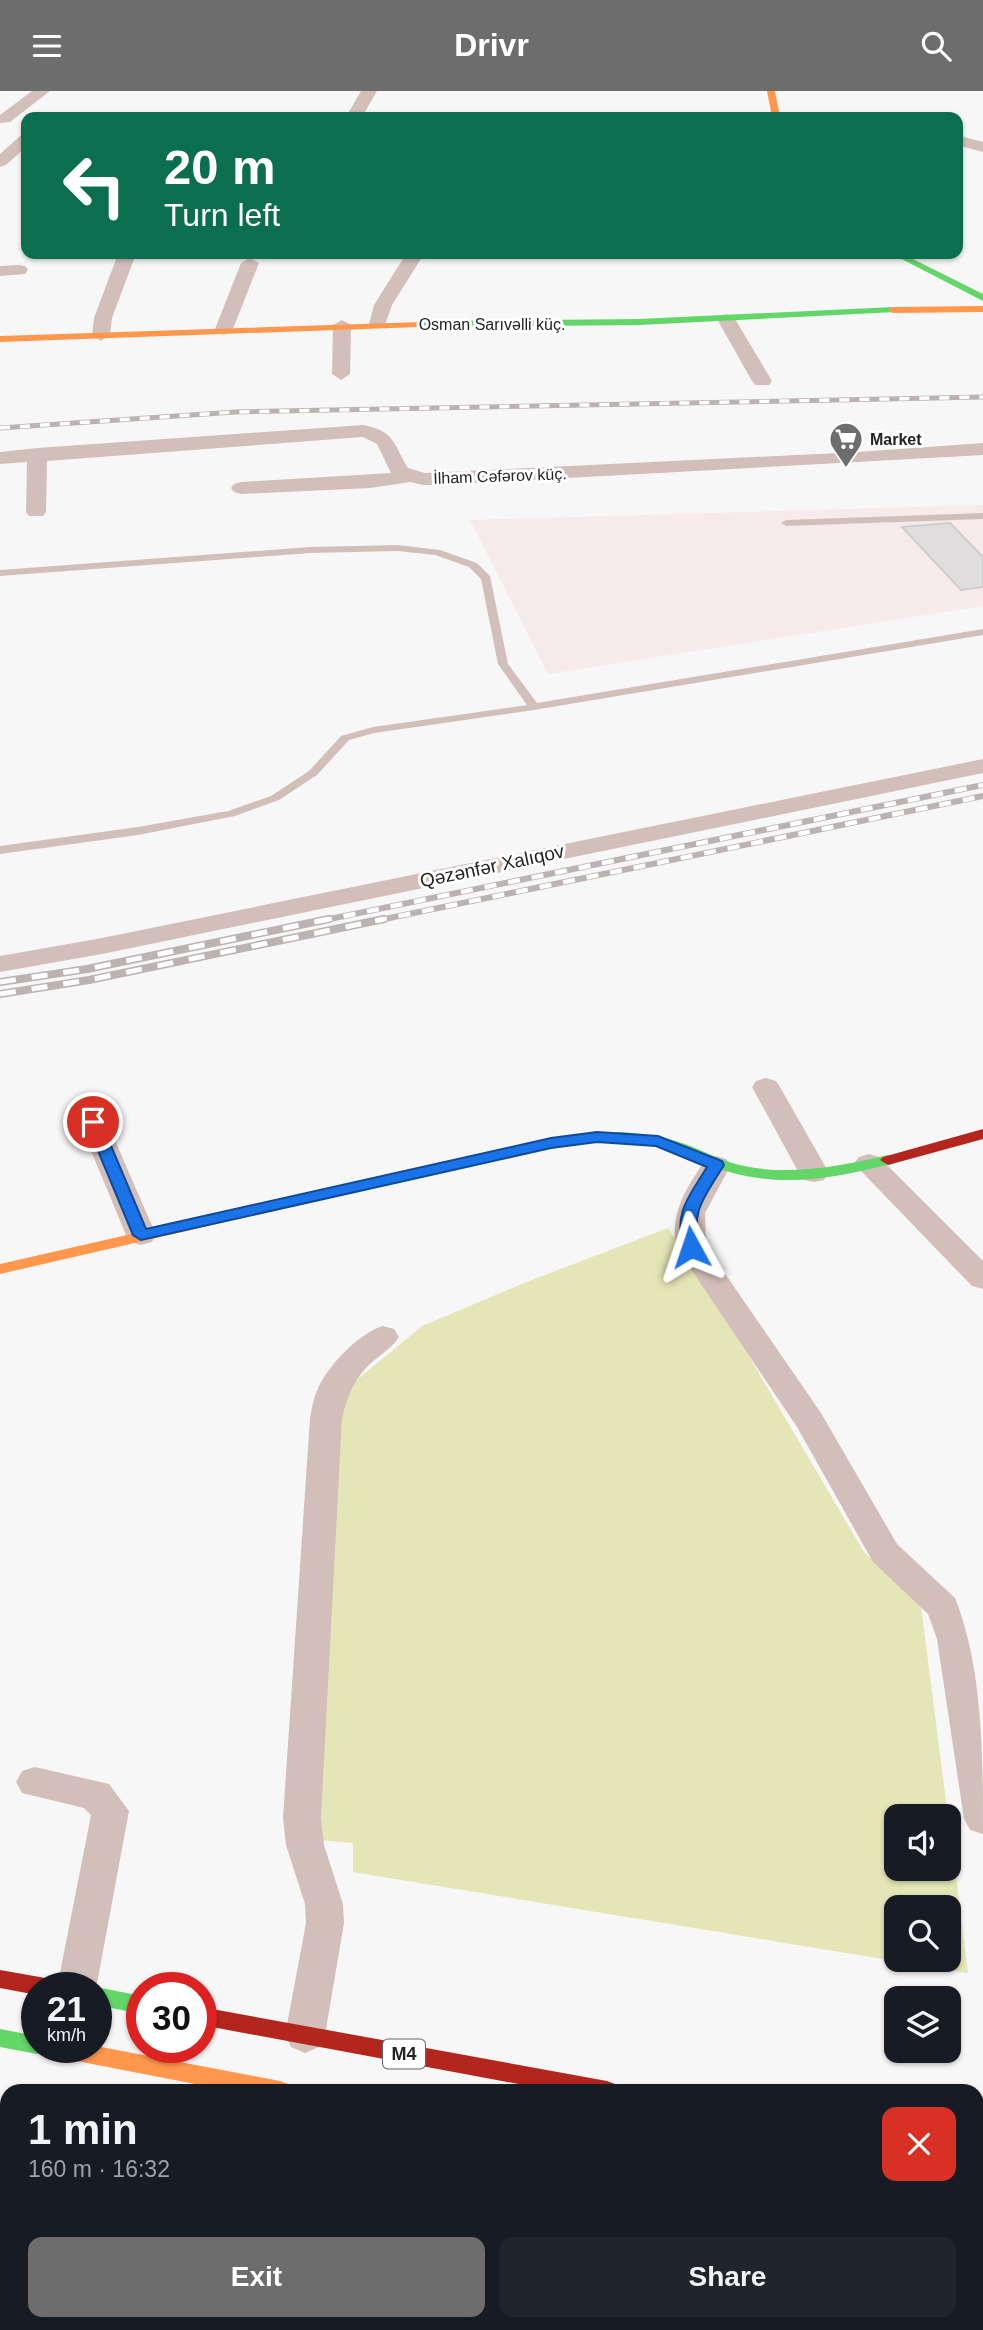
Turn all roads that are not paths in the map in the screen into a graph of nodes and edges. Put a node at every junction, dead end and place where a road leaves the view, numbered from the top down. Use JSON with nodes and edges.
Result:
{"nodes":[{"id":1,"x":42,"y":91,"type":"edge"},
{"id":2,"x":369,"y":91,"type":"edge"},
{"id":3,"x":771,"y":91,"type":"edge"},
{"id":4,"x":357,"y":112,"type":"edge"},
{"id":5,"x":775,"y":112,"type":"edge"},
{"id":6,"x":2,"y":119,"type":"edge"},
{"id":7,"x":21,"y":122,"type":"edge"},
{"id":8,"x":983,"y":128,"type":"edge"},
{"id":9,"x":963,"y":140,"type":"edge"},
{"id":10,"x":963,"y":141,"type":"edge"},
{"id":11,"x":21,"y":143,"type":"edge"},
{"id":12,"x":983,"y":147,"type":"edge"},
{"id":13,"x":0,"y":162,"type":"edge"},
{"id":14,"x":125,"y":259,"type":"edge"},
{"id":15,"x":412,"y":259,"type":"edge"},
{"id":16,"x":906,"y":259,"type":"edge"},
{"id":17,"x":250,"y":263,"type":"dead end"},
{"id":18,"x":19,"y":270,"type":"dead end"},
{"id":19,"x":0,"y":271,"type":"edge"},
{"id":20,"x":983,"y":298,"type":"edge"},
{"id":21,"x":983,"y":309,"type":"edge"},
{"id":22,"x":726,"y":319,"type":"junction"},
{"id":23,"x":378,"y":324,"type":"junction"},
{"id":24,"x":342,"y":325,"type":"junction"},
{"id":25,"x":224,"y":329,"type":"junction"},
{"id":26,"x":101,"y":335,"type":"junction"},
{"id":27,"x":0,"y":339,"type":"edge"},
{"id":28,"x":341,"y":373,"type":"dead end"},
{"id":29,"x":762,"y":381,"type":"dead end"},
{"id":30,"x":983,"y":449,"type":"edge"},
{"id":31,"x":37,"y":454,"type":"junction"},
{"id":32,"x":0,"y":458,"type":"edge"},
{"id":33,"x":408,"y":476,"type":"junction"},
{"id":34,"x":241,"y":488,"type":"dead end"},
{"id":35,"x":36,"y":512,"type":"dead end"},
{"id":36,"x":983,"y":516,"type":"edge"},
{"id":37,"x":786,"y":523,"type":"dead end"},
{"id":38,"x":0,"y":573,"type":"edge"},
{"id":39,"x":983,"y":632,"type":"edge"},
{"id":40,"x":534,"y":707,"type":"junction"},
{"id":41,"x":983,"y":765,"type":"edge"},
{"id":42,"x":0,"y":850,"type":"edge"},
{"id":43,"x":0,"y":964,"type":"edge"},
{"id":44,"x":766,"y":1087,"type":"dead end"},
{"id":45,"x":93,"y":1122,"type":"dead end"},
{"id":46,"x":983,"y":1134,"type":"edge"},
{"id":47,"x":869,"y":1163,"type":"junction"},
{"id":48,"x":716,"y":1165,"type":"junction"},
{"id":49,"x":814,"y":1173,"type":"junction"},
{"id":50,"x":141,"y":1235,"type":"junction"},
{"id":51,"x":0,"y":1269,"type":"edge"},
{"id":52,"x":983,"y":1279,"type":"edge"},
{"id":53,"x":383,"y":1338,"type":"dead end"},
{"id":54,"x":35,"y":1782,"type":"dead end"},
{"id":55,"x":983,"y":1819,"type":"edge"},
{"id":56,"x":80,"y":1972,"type":"edge"},
{"id":57,"x":0,"y":1979,"type":"edge"},
{"id":58,"x":21,"y":1983,"type":"edge"},
{"id":59,"x":217,"y":2019,"type":"edge"},
{"id":60,"x":305,"y":2035,"type":"junction"},
{"id":61,"x":0,"y":2038,"type":"edge"},
{"id":62,"x":21,"y":2042,"type":"edge"},
{"id":63,"x":112,"y":2059,"type":"edge"},
{"id":64,"x":244,"y":2084,"type":"edge"},
{"id":65,"x":569,"y":2084,"type":"edge"}],
"edges":[{"from":1,"to":6,"type":"street"},
{"from":2,"to":4,"type":"street"},
{"from":3,"to":5,"type":"main road"},
{"from":6,"to":7,"type":"street"},
{"from":8,"to":9,"type":"street"},
{"from":10,"to":12,"type":"street"},
{"from":11,"to":13,"type":"street"},
{"from":14,"to":26,"type":"street"},
{"from":15,"to":23,"type":"street"},
{"from":16,"to":20,"type":"main road"},
{"from":17,"to":25,"type":"street"},
{"from":18,"to":19,"type":"street"},
{"from":21,"to":22,"type":"main road","name":"Osman Sarıvəlli küç."},
{"from":22,"to":23,"type":"main road","name":"Osman Sarıvəlli küç."},
{"from":22,"to":29,"type":"street"},
{"from":23,"to":24,"type":"main road","name":"Osman Sarıvəlli küç."},
{"from":24,"to":25,"type":"main road","name":"Osman Sarıvəlli küç."},
{"from":24,"to":28,"type":"street"},
{"from":25,"to":26,"type":"main road","name":"Osman Sarıvəlli küç."},
{"from":26,"to":27,"type":"main road","name":"Osman Sarıvəlli küç."},
{"from":30,"to":33,"type":"street","name":"İlham Cəfərov küç."},
{"from":31,"to":32,"type":"street","name":"İlham Cəfərov küç."},
{"from":31,"to":33,"type":"street","name":"İlham Cəfərov küç."},
{"from":31,"to":35,"type":"street"},
{"from":33,"to":34,"type":"street"},
{"from":36,"to":37,"type":"lane"},
{"from":38,"to":40,"type":"lane"},
{"from":39,"to":40,"type":"lane"},
{"from":40,"to":42,"type":"lane"},
{"from":41,"to":43,"type":"street","name":"Qəzənfər Xalıqov"},
{"from":44,"to":49,"type":"street"},
{"from":45,"to":50,"type":"street"},
{"from":46,"to":47,"type":"main road"},
{"from":47,"to":49,"type":"main road"},
{"from":47,"to":52,"type":"street"},
{"from":48,"to":49,"type":"main road"},
{"from":48,"to":50,"type":"main road"},
{"from":48,"to":55,"type":"street"},
{"from":50,"to":51,"type":"main road"},
{"from":53,"to":60,"type":"street"},
{"from":54,"to":56,"type":"street"},
{"from":57,"to":58,"type":"main road"},
{"from":59,"to":60,"type":"main road","number":"M4"},
{"from":60,"to":65,"type":"main road","number":"M4"},
{"from":61,"to":62,"type":"main road"},
{"from":63,"to":64,"type":"main road"}]}
